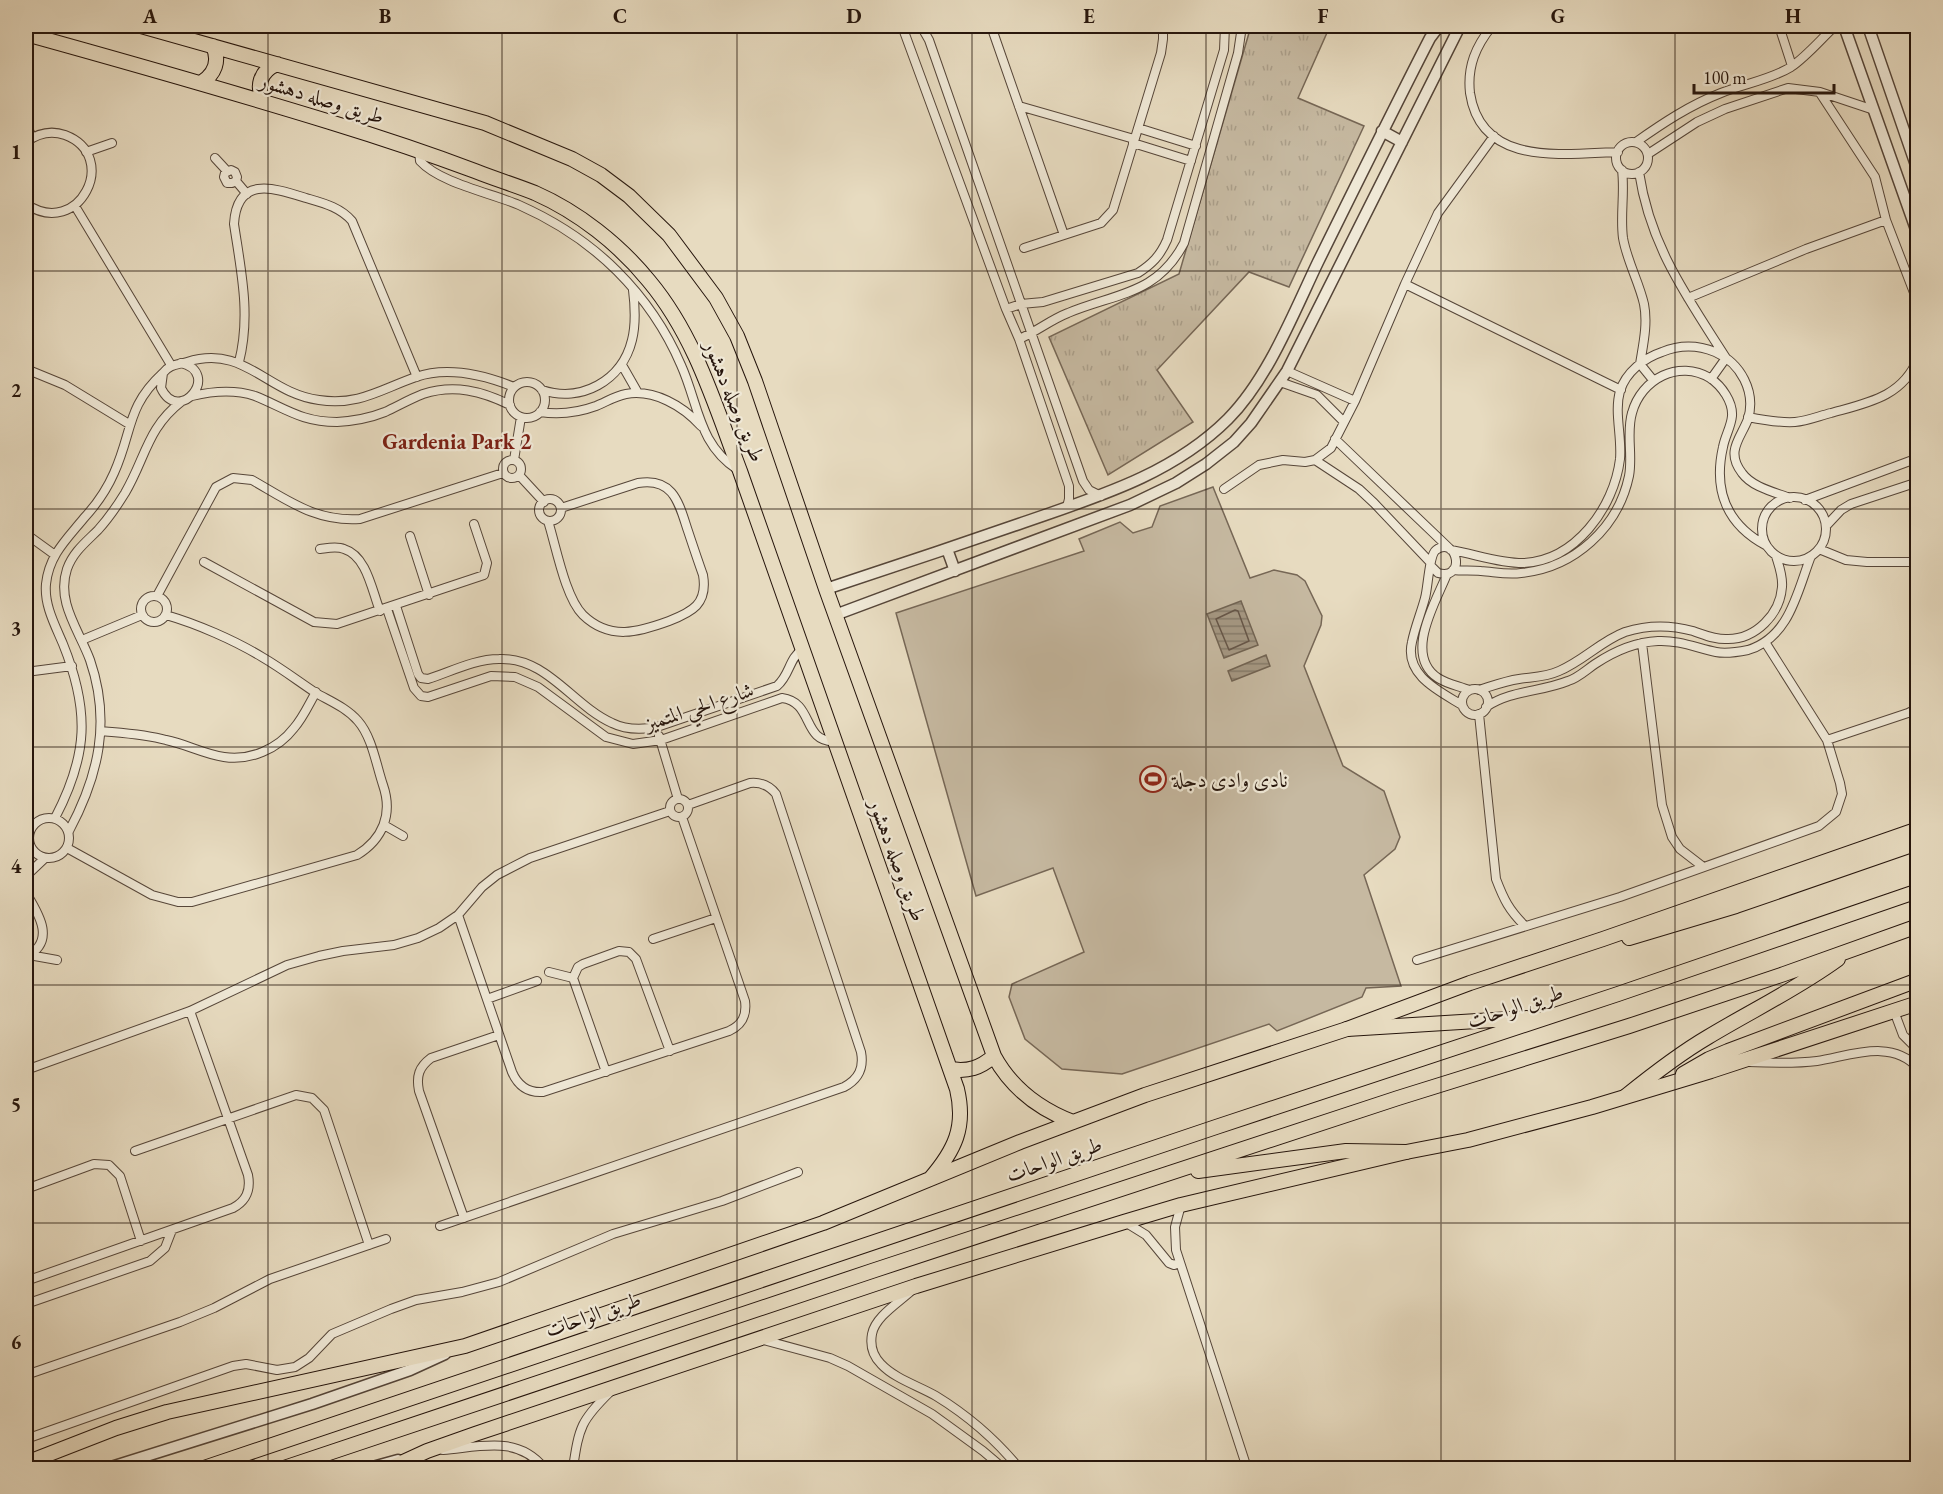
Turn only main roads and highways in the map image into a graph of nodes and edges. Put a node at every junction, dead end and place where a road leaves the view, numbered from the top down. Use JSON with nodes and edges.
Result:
{"nodes":[{"id":1,"x":141,"y":26,"type":"edge"},
{"id":2,"x":26,"y":34,"type":"edge"},
{"id":3,"x":213,"y":46,"type":"junction"},
{"id":4,"x":277,"y":64,"type":"junction"},
{"id":5,"x":201,"y":83,"type":"junction"},
{"id":6,"x":265,"y":102,"type":"junction"},
{"id":7,"x":1917,"y":829,"type":"edge"},
{"id":8,"x":1917,"y":843,"type":"edge"},
{"id":9,"x":1917,"y":891,"type":"edge"},
{"id":10,"x":1917,"y":926,"type":"edge"},
{"id":11,"x":1603,"y":939,"type":"junction"},
{"id":12,"x":1850,"y":949,"type":"junction"},
{"id":13,"x":1917,"y":980,"type":"edge"},
{"id":14,"x":1917,"y":1003,"type":"edge"},
{"id":15,"x":1547,"y":1017,"type":"junction"},
{"id":16,"x":1347,"y":1029,"type":"junction"},
{"id":17,"x":994,"y":1056,"type":"junction"},
{"id":18,"x":950,"y":1069,"type":"junction"},
{"id":19,"x":1669,"y":1084,"type":"junction"},
{"id":20,"x":1626,"y":1096,"type":"junction"},
{"id":21,"x":1073,"y":1122,"type":"junction"},
{"id":22,"x":1406,"y":1152,"type":"junction"},
{"id":23,"x":1166,"y":1175,"type":"junction"},
{"id":24,"x":928,"y":1181,"type":"junction"},
{"id":25,"x":26,"y":1462,"type":"edge"},
{"id":26,"x":204,"y":1468,"type":"edge"},
{"id":27,"x":284,"y":1468,"type":"edge"},
{"id":28,"x":390,"y":1468,"type":"edge"}],
"edges":[{"from":1,"to":3,"type":"main road","name":"طريق وصله دهشور"},
{"from":2,"to":5,"type":"main road","name":"طريق وصله دهشور"},
{"from":3,"to":4,"type":"main road","name":"طريق وصله دهشور"},
{"from":3,"to":5,"type":"main road"},
{"from":4,"to":6,"type":"main road"},
{"from":4,"to":17,"type":"main road","name":"طريق وصله دهشور"},
{"from":5,"to":6,"type":"main road","name":"طريق وصله دهشور"},
{"from":6,"to":18,"type":"main road","name":"طريق وصله دهشور"},
{"from":7,"to":11,"type":"main road"},
{"from":8,"to":11,"type":"main road"},
{"from":9,"to":15,"type":"main road","name":"طريق الواحات"},
{"from":10,"to":12,"type":"main road"},
{"from":11,"to":16,"type":"main road"},
{"from":12,"to":20,"type":"main road"},
{"from":12,"to":23,"type":"main road"},
{"from":13,"to":19,"type":"main road"},
{"from":14,"to":19,"type":"main road"},
{"from":15,"to":16,"type":"main road"},
{"from":15,"to":26,"type":"main road","name":"طريق الواحات"},
{"from":16,"to":21,"type":"main road"},
{"from":17,"to":18,"type":"main road"},
{"from":17,"to":21,"type":"main road","name":"طريق وصله دهشور"},
{"from":18,"to":24,"type":"main road","name":"طريق وصله دهشور"},
{"from":19,"to":20,"type":"main road"},
{"from":20,"to":22,"type":"main road"},
{"from":21,"to":24,"type":"main road"},
{"from":22,"to":23,"type":"main road"},
{"from":22,"to":28,"type":"main road"},
{"from":23,"to":27,"type":"main road"},
{"from":24,"to":25,"type":"main road"}]}
